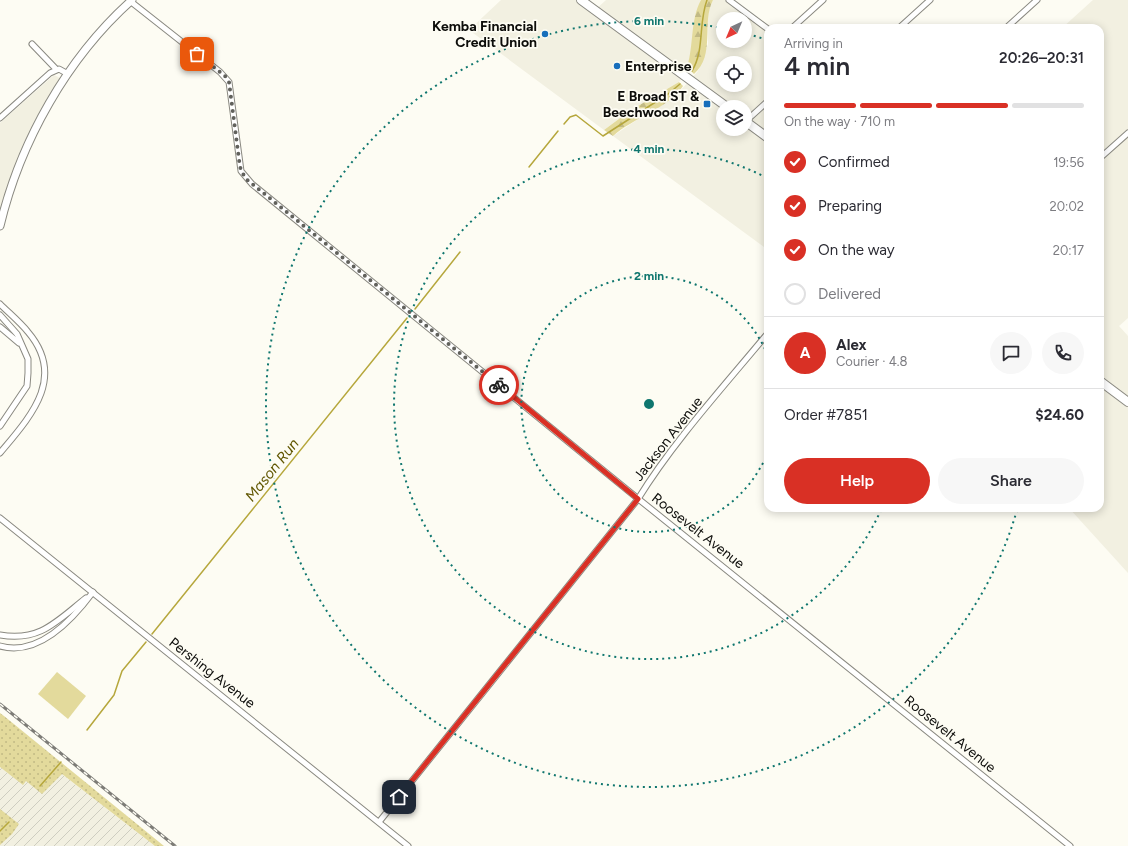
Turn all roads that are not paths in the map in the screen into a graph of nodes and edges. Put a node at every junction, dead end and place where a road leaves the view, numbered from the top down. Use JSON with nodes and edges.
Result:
{"nodes":[{"id":1,"x":131,"y":0,"type":"edge"},
{"id":2,"x":581,"y":0,"type":"edge"},
{"id":3,"x":729,"y":0,"type":"edge"},
{"id":4,"x":823,"y":0,"type":"edge"},
{"id":5,"x":930,"y":0,"type":"edge"},
{"id":6,"x":1037,"y":0,"type":"edge"},
{"id":7,"x":796,"y":24,"type":"edge"},
{"id":8,"x":903,"y":24,"type":"edge"},
{"id":9,"x":1010,"y":24,"type":"edge"},
{"id":10,"x":764,"y":26,"type":"edge"},
{"id":11,"x":32,"y":44,"type":"dead end"},
{"id":12,"x":56,"y":69,"type":"junction"},
{"id":13,"x":68,"y":74,"type":"junction"},
{"id":14,"x":717,"y":100,"type":"edge"},
{"id":15,"x":764,"y":104,"type":"edge"},
{"id":16,"x":752,"y":115,"type":"edge"},
{"id":17,"x":0,"y":118,"type":"edge"},
{"id":18,"x":752,"y":126,"type":"edge"},
{"id":19,"x":1128,"y":132,"type":"edge"},
{"id":20,"x":764,"y":135,"type":"edge"},
{"id":21,"x":1104,"y":154,"type":"edge"},
{"id":22,"x":0,"y":226,"type":"edge"},
{"id":23,"x":0,"y":304,"type":"edge"},
{"id":24,"x":0,"y":315,"type":"edge"},
{"id":25,"x":0,"y":327,"type":"edge"},
{"id":26,"x":764,"y":338,"type":"edge"},
{"id":27,"x":22,"y":346,"type":"junction"},
{"id":28,"x":1104,"y":384,"type":"edge"},
{"id":29,"x":1128,"y":402,"type":"edge"},
{"id":30,"x":0,"y":426,"type":"edge"},
{"id":31,"x":0,"y":453,"type":"edge"},
{"id":32,"x":638,"y":499,"type":"junction"},
{"id":33,"x":0,"y":518,"type":"edge"},
{"id":34,"x":93,"y":592,"type":"junction"},
{"id":35,"x":0,"y":636,"type":"edge"},
{"id":36,"x":0,"y":646,"type":"edge"},
{"id":37,"x":379,"y":822,"type":"junction"},
{"id":38,"x":408,"y":846,"type":"edge"},
{"id":39,"x":1070,"y":846,"type":"edge"}],
"edges":[{"from":1,"to":13,"type":"main road"},
{"from":1,"to":32,"type":"street","name":"Roosevelt Avenue"},
{"from":2,"to":14,"type":"main road"},
{"from":3,"to":10,"type":"street"},
{"from":4,"to":7,"type":"street"},
{"from":5,"to":8,"type":"street"},
{"from":6,"to":9,"type":"street"},
{"from":11,"to":12,"type":"street"},
{"from":12,"to":13,"type":"street"},
{"from":12,"to":17,"type":"street"},
{"from":13,"to":22,"type":"main road"},
{"from":15,"to":16,"type":"street"},
{"from":18,"to":20,"type":"main road"},
{"from":19,"to":21,"type":"street"},
{"from":23,"to":31,"type":"street"},
{"from":24,"to":27,"type":"street"},
{"from":25,"to":27,"type":"street"},
{"from":26,"to":32,"type":"street","name":"Jackson Avenue"},
{"from":27,"to":30,"type":"street"},
{"from":28,"to":29,"type":"main road"},
{"from":32,"to":37,"type":"street","name":"Jackson Avenue"},
{"from":32,"to":39,"type":"street","name":"Roosevelt Avenue"},
{"from":33,"to":34,"type":"street","name":"Pershing Avenue"},
{"from":34,"to":35,"type":"street"},
{"from":34,"to":36,"type":"street"},
{"from":34,"to":37,"type":"street","name":"Pershing Avenue"},
{"from":37,"to":38,"type":"street","name":"Pershing Avenue"}]}
